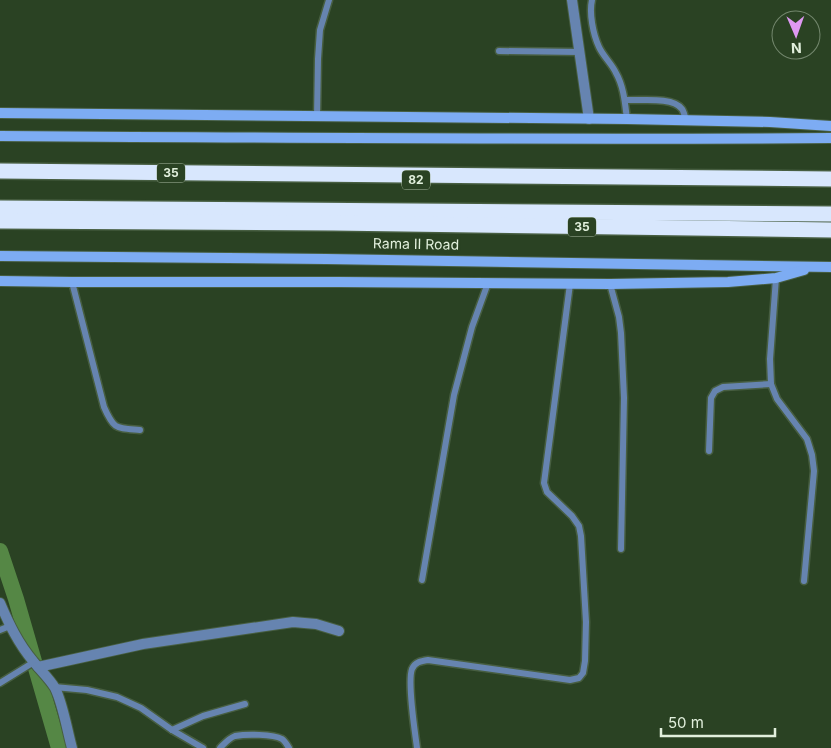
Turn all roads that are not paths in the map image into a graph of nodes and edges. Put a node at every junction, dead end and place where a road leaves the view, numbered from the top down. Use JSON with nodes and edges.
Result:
{"nodes":[{"id":1,"x":329,"y":0,"type":"edge"},
{"id":2,"x":572,"y":0,"type":"edge"},
{"id":3,"x":592,"y":0,"type":"edge"},
{"id":4,"x":499,"y":51,"type":"dead end"},
{"id":5,"x":580,"y":52,"type":"junction"},
{"id":6,"x":624,"y":100,"type":"junction"},
{"id":7,"x":0,"y":113,"type":"edge"},
{"id":8,"x":318,"y":117,"type":"junction"},
{"id":9,"x":589,"y":119,"type":"junction"},
{"id":10,"x":627,"y":119,"type":"junction"},
{"id":11,"x":686,"y":120,"type":"junction"},
{"id":12,"x":831,"y":126,"type":"edge"},
{"id":13,"x":0,"y":136,"type":"edge"},
{"id":14,"x":831,"y":138,"type":"edge"},
{"id":15,"x":0,"y":171,"type":"edge"},
{"id":16,"x":0,"y":176,"type":"edge"},
{"id":17,"x":831,"y":179,"type":"edge"},
{"id":18,"x":831,"y":183,"type":"edge"},
{"id":19,"x":0,"y":208,"type":"edge"},
{"id":20,"x":831,"y":214,"type":"edge"},
{"id":21,"x":0,"y":221,"type":"edge"},
{"id":22,"x":831,"y":230,"type":"edge"},
{"id":23,"x":0,"y":256,"type":"edge"},
{"id":24,"x":814,"y":267,"type":"junction"},
{"id":25,"x":831,"y":267,"type":"edge"},
{"id":26,"x":776,"y":278,"type":"junction"},
{"id":27,"x":0,"y":281,"type":"edge"},
{"id":28,"x":72,"y":282,"type":"junction"},
{"id":29,"x":488,"y":283,"type":"junction"},
{"id":30,"x":570,"y":284,"type":"junction"},
{"id":31,"x":610,"y":284,"type":"junction"},
{"id":32,"x":771,"y":384,"type":"junction"},
{"id":33,"x":140,"y":430,"type":"dead end"},
{"id":34,"x":709,"y":451,"type":"dead end"},
{"id":35,"x":621,"y":549,"type":"dead end"},
{"id":36,"x":422,"y":580,"type":"dead end"},
{"id":37,"x":804,"y":582,"type":"dead end"},
{"id":38,"x":0,"y":603,"type":"edge"},
{"id":39,"x":5,"y":628,"type":"edge"},
{"id":40,"x":339,"y":631,"type":"dead end"},
{"id":41,"x":36,"y":664,"type":"junction"},
{"id":42,"x":0,"y":683,"type":"edge"},
{"id":43,"x":54,"y":687,"type":"junction"},
{"id":44,"x":245,"y":704,"type":"dead end"},
{"id":45,"x":172,"y":730,"type":"junction"},
{"id":46,"x":72,"y":748,"type":"edge"},
{"id":47,"x":203,"y":748,"type":"edge"},
{"id":48,"x":220,"y":748,"type":"edge"},
{"id":49,"x":290,"y":748,"type":"edge"},
{"id":50,"x":417,"y":748,"type":"edge"}],
"edges":[{"from":1,"to":8,"type":"lane"},
{"from":2,"to":5,"type":"street"},
{"from":3,"to":6,"type":"lane"},
{"from":4,"to":5,"type":"lane"},
{"from":5,"to":9,"type":"street"},
{"from":6,"to":10,"type":"lane"},
{"from":6,"to":11,"type":"lane"},
{"from":7,"to":8,"type":"main road"},
{"from":8,"to":9,"type":"main road"},
{"from":9,"to":10,"type":"main road"},
{"from":10,"to":11,"type":"main road"},
{"from":11,"to":12,"type":"main road"},
{"from":13,"to":14,"type":"main road"},
{"from":15,"to":17,"type":"highway","number":"35"},
{"from":16,"to":18,"type":"highway","number":"82"},
{"from":19,"to":20,"type":"highway"},
{"from":21,"to":22,"type":"highway","name":"Rama II Road","number":"35"},
{"from":23,"to":24,"type":"main road","name":"Rama II Road"},
{"from":24,"to":25,"type":"main road","name":"Rama II Road"},
{"from":24,"to":26,"type":"main road"},
{"from":26,"to":31,"type":"main road"},
{"from":26,"to":32,"type":"lane"},
{"from":27,"to":28,"type":"main road"},
{"from":28,"to":29,"type":"main road"},
{"from":28,"to":33,"type":"lane"},
{"from":29,"to":30,"type":"main road"},
{"from":29,"to":36,"type":"lane"},
{"from":30,"to":31,"type":"main road"},
{"from":30,"to":50,"type":"lane"},
{"from":31,"to":35,"type":"lane"},
{"from":32,"to":34,"type":"lane"},
{"from":32,"to":37,"type":"lane"},
{"from":38,"to":39,"type":"street"},
{"from":39,"to":41,"type":"street"},
{"from":40,"to":41,"type":"street"},
{"from":41,"to":42,"type":"lane"},
{"from":41,"to":43,"type":"street"},
{"from":43,"to":45,"type":"lane"},
{"from":43,"to":46,"type":"street"},
{"from":44,"to":45,"type":"lane"},
{"from":45,"to":47,"type":"lane"},
{"from":48,"to":49,"type":"lane"}]}
